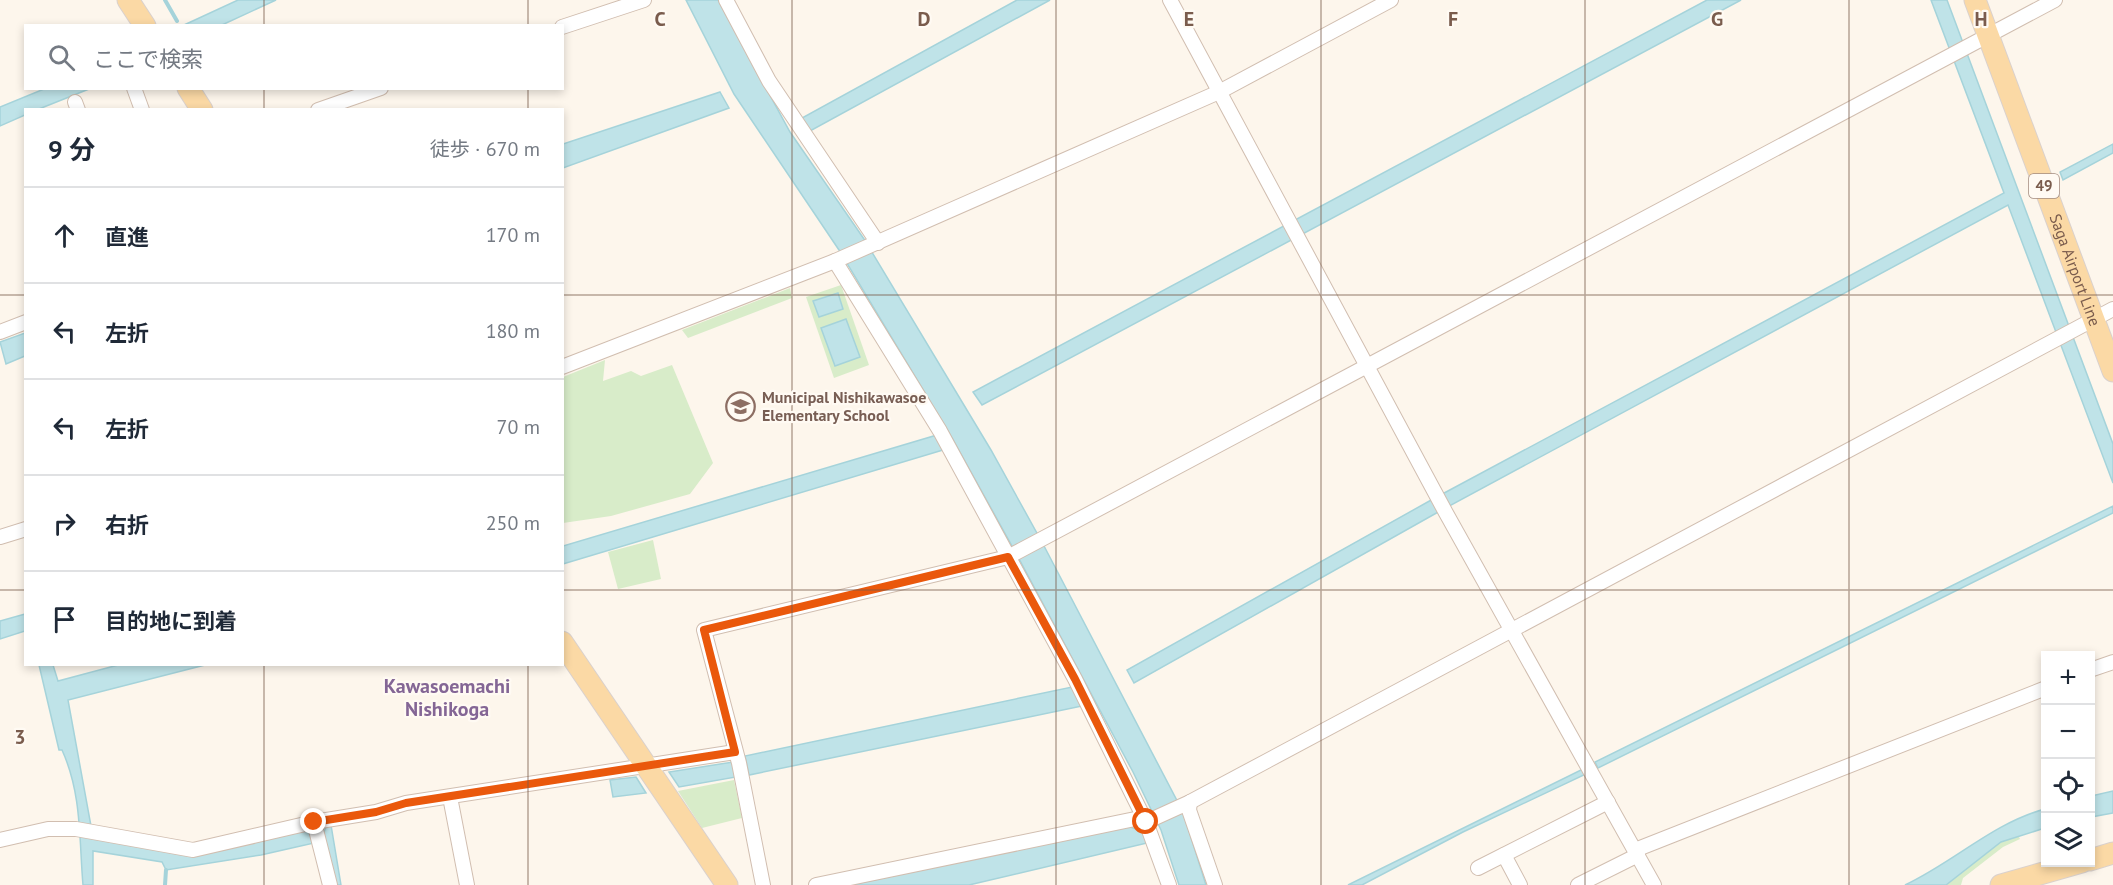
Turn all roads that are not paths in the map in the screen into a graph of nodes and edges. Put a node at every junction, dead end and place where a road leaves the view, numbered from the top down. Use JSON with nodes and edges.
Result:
{"nodes":[{"id":1,"x":128,"y":0,"type":"edge"},
{"id":2,"x":644,"y":0,"type":"edge"},
{"id":3,"x":726,"y":0,"type":"edge"},
{"id":4,"x":1170,"y":0,"type":"edge"},
{"id":5,"x":1391,"y":0,"type":"edge"},
{"id":6,"x":1975,"y":0,"type":"edge"},
{"id":7,"x":2055,"y":0,"type":"edge"},
{"id":8,"x":144,"y":24,"type":"edge"},
{"id":9,"x":564,"y":26,"type":"edge"},
{"id":10,"x":1988,"y":36,"type":"junction"},
{"id":11,"x":135,"y":90,"type":"edge"},
{"id":12,"x":189,"y":90,"type":"edge"},
{"id":13,"x":375,"y":90,"type":"edge"},
{"id":14,"x":1219,"y":92,"type":"junction"},
{"id":15,"x":141,"y":108,"type":"edge"},
{"id":16,"x":201,"y":108,"type":"edge"},
{"id":17,"x":324,"y":108,"type":"edge"},
{"id":18,"x":878,"y":243,"type":"junction"},
{"id":19,"x":835,"y":261,"type":"junction"},
{"id":20,"x":2113,"y":309,"type":"edge"},
{"id":21,"x":24,"y":323,"type":"edge"},
{"id":22,"x":2084,"y":324,"type":"junction"},
{"id":23,"x":0,"y":332,"type":"edge"},
{"id":24,"x":1367,"y":366,"type":"junction"},
{"id":25,"x":564,"y":367,"type":"edge"},
{"id":26,"x":2113,"y":371,"type":"edge"},
{"id":27,"x":24,"y":530,"type":"edge"},
{"id":28,"x":0,"y":537,"type":"edge"},
{"id":29,"x":1008,"y":557,"type":"junction"},
{"id":30,"x":1513,"y":630,"type":"junction"},
{"id":31,"x":564,"y":645,"type":"edge"},
{"id":32,"x":2113,"y":662,"type":"edge"},
{"id":33,"x":2095,"y":669,"type":"edge"},
{"id":34,"x":2041,"y":690,"type":"edge"},
{"id":35,"x":735,"y":752,"type":"junction"},
{"id":36,"x":647,"y":767,"type":"junction"},
{"id":37,"x":450,"y":796,"type":"junction"},
{"id":38,"x":1190,"y":802,"type":"junction"},
{"id":39,"x":1608,"y":802,"type":"junction"},
{"id":40,"x":314,"y":822,"type":"junction"},
{"id":41,"x":1146,"y":822,"type":"junction"},
{"id":42,"x":0,"y":840,"type":"edge"},
{"id":43,"x":1636,"y":853,"type":"junction"},
{"id":44,"x":2113,"y":853,"type":"edge"},
{"id":45,"x":1504,"y":855,"type":"junction"},
{"id":46,"x":2095,"y":859,"type":"edge"},
{"id":47,"x":2066,"y":867,"type":"edge"},
{"id":48,"x":1478,"y":868,"type":"dead end"},
{"id":49,"x":330,"y":885,"type":"edge"},
{"id":50,"x":467,"y":885,"type":"edge"},
{"id":51,"x":727,"y":885,"type":"edge"},
{"id":52,"x":763,"y":885,"type":"edge"},
{"id":53,"x":816,"y":885,"type":"edge"},
{"id":54,"x":1168,"y":885,"type":"edge"},
{"id":55,"x":1215,"y":885,"type":"edge"},
{"id":56,"x":1520,"y":885,"type":"edge"},
{"id":57,"x":1578,"y":885,"type":"edge"},
{"id":58,"x":1654,"y":885,"type":"edge"},
{"id":59,"x":2001,"y":885,"type":"edge"}],
"edges":[{"from":1,"to":8,"type":"main road"},
{"from":2,"to":9,"type":"street"},
{"from":3,"to":18,"type":"street"},
{"from":4,"to":14,"type":"street"},
{"from":5,"to":14,"type":"street"},
{"from":6,"to":10,"type":"main road","name":"Saga Airport Line","number":"49"},
{"from":7,"to":10,"type":"street"},
{"from":10,"to":22,"type":"main road","name":"Saga Airport Line","number":"49"},
{"from":10,"to":24,"type":"street"},
{"from":11,"to":15,"type":"street"},
{"from":12,"to":16,"type":"main road"},
{"from":13,"to":17,"type":"street"},
{"from":14,"to":18,"type":"street"},
{"from":14,"to":24,"type":"street"},
{"from":18,"to":19,"type":"street"},
{"from":19,"to":25,"type":"street"},
{"from":19,"to":29,"type":"street"},
{"from":20,"to":22,"type":"street"},
{"from":21,"to":23,"type":"street"},
{"from":22,"to":26,"type":"main road","name":"Saga Airport Line","number":"49"},
{"from":22,"to":30,"type":"street"},
{"from":24,"to":29,"type":"street"},
{"from":24,"to":30,"type":"street"},
{"from":27,"to":28,"type":"street"},
{"from":29,"to":35,"type":"street"},
{"from":29,"to":41,"type":"street"},
{"from":30,"to":38,"type":"street"},
{"from":30,"to":39,"type":"street"},
{"from":31,"to":36,"type":"main road"},
{"from":32,"to":33,"type":"street"},
{"from":34,"to":43,"type":"street"},
{"from":35,"to":36,"type":"street"},
{"from":35,"to":52,"type":"street"},
{"from":36,"to":37,"type":"street"},
{"from":36,"to":51,"type":"main road"},
{"from":37,"to":40,"type":"street"},
{"from":37,"to":50,"type":"street"},
{"from":38,"to":41,"type":"street"},
{"from":38,"to":55,"type":"street"},
{"from":39,"to":43,"type":"street"},
{"from":39,"to":45,"type":"street"},
{"from":40,"to":42,"type":"street"},
{"from":40,"to":49,"type":"street"},
{"from":41,"to":53,"type":"street"},
{"from":41,"to":54,"type":"street"},
{"from":43,"to":57,"type":"street"},
{"from":43,"to":58,"type":"street"},
{"from":44,"to":46,"type":"main road"},
{"from":45,"to":48,"type":"street"},
{"from":45,"to":56,"type":"street"},
{"from":47,"to":59,"type":"main road"}]}
